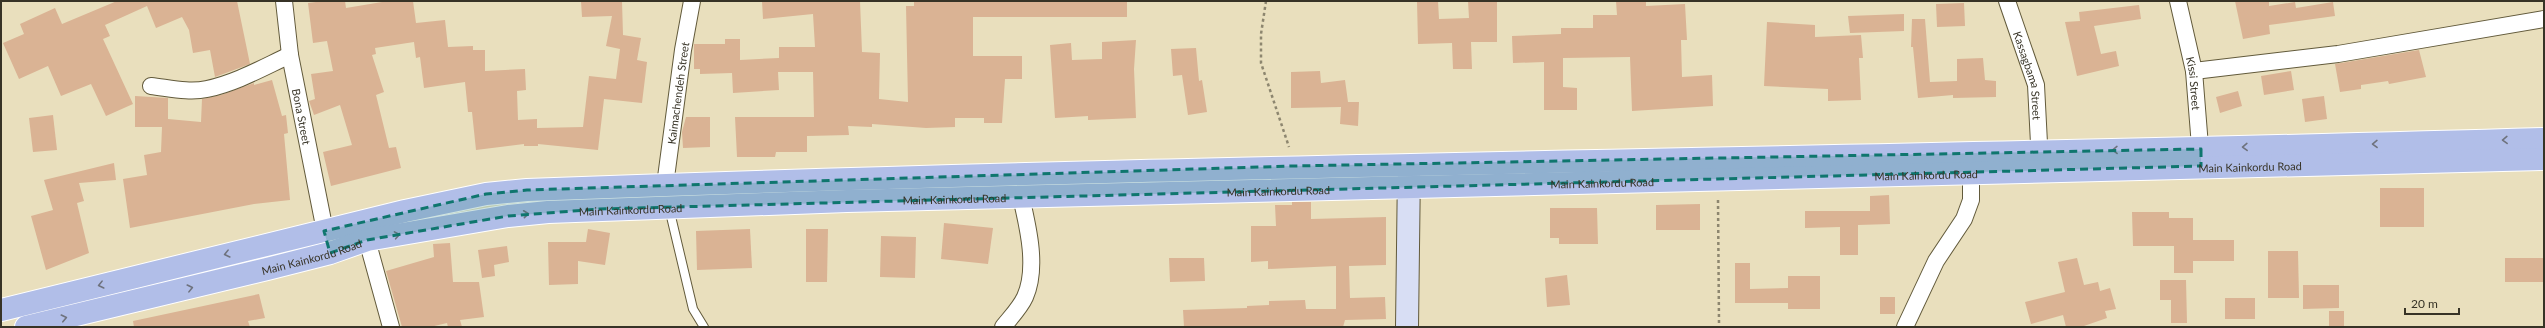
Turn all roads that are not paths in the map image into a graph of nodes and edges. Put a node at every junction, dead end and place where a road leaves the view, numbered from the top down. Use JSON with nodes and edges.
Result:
{"nodes":[{"id":1,"x":284,"y":1,"type":"edge"},
{"id":2,"x":692,"y":1,"type":"edge"},
{"id":3,"x":2007,"y":1,"type":"edge"},
{"id":4,"x":2178,"y":1,"type":"edge"},
{"id":5,"x":2544,"y":19,"type":"edge"},
{"id":6,"x":290,"y":55,"type":"junction"},
{"id":7,"x":2194,"y":71,"type":"junction"},
{"id":8,"x":151,"y":86,"type":"dead end"},
{"id":9,"x":2544,"y":139,"type":"edge"},
{"id":10,"x":2201,"y":158,"type":"junction"},
{"id":11,"x":2544,"y":158,"type":"edge"},
{"id":12,"x":2040,"y":161,"type":"junction"},
{"id":13,"x":1409,"y":164,"type":"junction"},
{"id":14,"x":1787,"y":166,"type":"junction"},
{"id":15,"x":1228,"y":168,"type":"junction"},
{"id":16,"x":1146,"y":170,"type":"junction"},
{"id":17,"x":1971,"y":172,"type":"junction"},
{"id":18,"x":846,"y":179,"type":"junction"},
{"id":19,"x":665,"y":184,"type":"junction"},
{"id":20,"x":1409,"y":187,"type":"junction"},
{"id":21,"x":1230,"y":191,"type":"junction"},
{"id":22,"x":1148,"y":194,"type":"junction"},
{"id":23,"x":1021,"y":196,"type":"junction"},
{"id":24,"x":846,"y":201,"type":"junction"},
{"id":25,"x":669,"y":208,"type":"junction"},
{"id":26,"x":324,"y":231,"type":"junction"},
{"id":27,"x":367,"y":240,"type":"junction"},
{"id":28,"x":330,"y":253,"type":"junction"},
{"id":29,"x":1,"y":310,"type":"edge"},
{"id":30,"x":26,"y":327,"type":"edge"},
{"id":31,"x":391,"y":327,"type":"edge"},
{"id":32,"x":704,"y":327,"type":"edge"},
{"id":33,"x":1003,"y":327,"type":"edge"},
{"id":34,"x":1407,"y":327,"type":"edge"},
{"id":35,"x":1905,"y":327,"type":"edge"}],
"edges":[{"from":1,"to":6,"type":"street","name":"Bona Street"},
{"from":2,"to":19,"type":"street","name":"Kaimachendeh Street"},
{"from":3,"to":12,"type":"street","name":"Kassagbama Street"},
{"from":4,"to":7,"type":"street","name":"Kissi Street"},
{"from":5,"to":7,"type":"street"},
{"from":6,"to":8,"type":"street"},
{"from":6,"to":26,"type":"street","name":"Bona Street"},
{"from":7,"to":10,"type":"street","name":"Kissi Street"},
{"from":9,"to":10,"type":"main road","one_way":true},
{"from":10,"to":11,"type":"main road","name":"Main Kainkordu Road"},
{"from":10,"to":12,"type":"main road"},
{"from":12,"to":14,"type":"main road"},
{"from":12,"to":17,"type":"main road","name":"Main Kainkordu Road"},
{"from":13,"to":14,"type":"main road"},
{"from":13,"to":15,"type":"main road"},
{"from":13,"to":20,"type":"main road"},
{"from":14,"to":17,"type":"main road","name":"Main Kainkordu Road"},
{"from":14,"to":20,"type":"main road","name":"Main Kainkordu Road"},
{"from":15,"to":16,"type":"main road"},
{"from":15,"to":21,"type":"main road"},
{"from":16,"to":18,"type":"main road"},
{"from":16,"to":22,"type":"main road"},
{"from":17,"to":35,"type":"street"},
{"from":18,"to":19,"type":"main road"},
{"from":18,"to":24,"type":"main road"},
{"from":19,"to":25,"type":"street","name":"Kaimachendeh Street"},
{"from":19,"to":26,"type":"main road"},
{"from":20,"to":21,"type":"main road","name":"Main Kainkordu Road"},
{"from":20,"to":34,"type":"main road"},
{"from":21,"to":22,"type":"main road","name":"Main Kainkordu Road"},
{"from":22,"to":23,"type":"main road","name":"Main Kainkordu Road"},
{"from":23,"to":24,"type":"main road","name":"Main Kainkordu Road"},
{"from":23,"to":33,"type":"street"},
{"from":24,"to":25,"type":"main road","name":"Main Kainkordu Road"},
{"from":27,"to":25,"type":"main road","name":"Main Kainkordu Road","one_way":true},
{"from":25,"to":32,"type":"lane"},
{"from":26,"to":28,"type":"street","name":"Bona Street"},
{"from":26,"to":29,"type":"main road","one_way":true},
{"from":27,"to":28,"type":"main road","name":"Main Kainkordu Road"},
{"from":27,"to":31,"type":"street"},
{"from":30,"to":28,"type":"main road","name":"Main Kainkordu Road","one_way":true}]}
